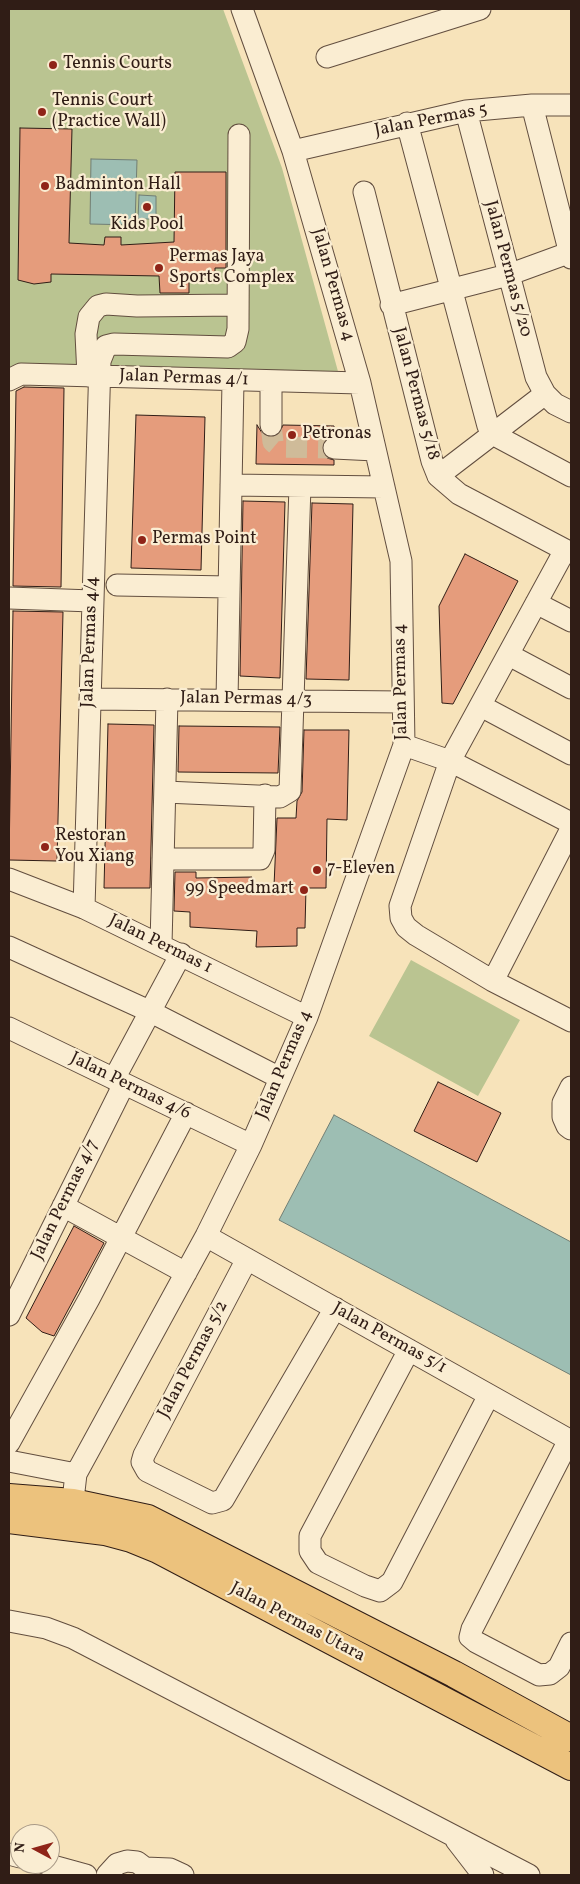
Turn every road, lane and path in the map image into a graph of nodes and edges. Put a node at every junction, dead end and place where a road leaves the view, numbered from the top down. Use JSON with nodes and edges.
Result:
{"nodes":[{"id":1,"x":242,"y":9,"type":"edge"},
{"id":2,"x":474,"y":10,"type":"edge"},
{"id":3,"x":327,"y":57,"type":"dead end"},
{"id":4,"x":532,"y":105,"type":"junction"},
{"id":5,"x":571,"y":105,"type":"edge"},
{"id":6,"x":466,"y":111,"type":"junction"},
{"id":7,"x":407,"y":123,"type":"junction"},
{"id":8,"x":239,"y":135,"type":"dead end"},
{"id":9,"x":293,"y":151,"type":"junction"},
{"id":10,"x":364,"y":192,"type":"dead end"},
{"id":11,"x":571,"y":254,"type":"edge"},
{"id":12,"x":508,"y":275,"type":"junction"},
{"id":13,"x":452,"y":289,"type":"junction"},
{"id":14,"x":238,"y":305,"type":"junction"},
{"id":15,"x":391,"y":305,"type":"junction"},
{"id":16,"x":93,"y":376,"type":"junction"},
{"id":17,"x":9,"y":380,"type":"edge"},
{"id":18,"x":233,"y":382,"type":"junction"},
{"id":19,"x":271,"y":382,"type":"junction"},
{"id":20,"x":360,"y":383,"type":"junction"},
{"id":21,"x":544,"y":394,"type":"junction"},
{"id":22,"x":571,"y":412,"type":"edge"},
{"id":23,"x":271,"y":425,"type":"tunnel mouth"},
{"id":24,"x":494,"y":432,"type":"junction"},
{"id":25,"x":334,"y":448,"type":"tunnel mouth"},
{"id":26,"x":375,"y":450,"type":"junction"},
{"id":27,"x":438,"y":476,"type":"junction"},
{"id":28,"x":571,"y":476,"type":"edge"},
{"id":29,"x":231,"y":485,"type":"junction"},
{"id":30,"x":300,"y":486,"type":"junction"},
{"id":31,"x":384,"y":487,"type":"junction"},
{"id":32,"x":568,"y":552,"type":"edge"},
{"id":33,"x":117,"y":585,"type":"dead end"},
{"id":34,"x":229,"y":587,"type":"junction"},
{"id":35,"x":9,"y":598,"type":"edge"},
{"id":36,"x":92,"y":601,"type":"junction"},
{"id":37,"x":536,"y":603,"type":"junction"},
{"id":38,"x":571,"y":621,"type":"edge"},
{"id":39,"x":509,"y":655,"type":"junction"},
{"id":40,"x":571,"y":688,"type":"edge"},
{"id":41,"x":90,"y":698,"type":"junction"},
{"id":42,"x":168,"y":699,"type":"junction"},
{"id":43,"x":227,"y":700,"type":"junction"},
{"id":44,"x":294,"y":701,"type":"junction"},
{"id":45,"x":403,"y":702,"type":"junction"},
{"id":46,"x":480,"y":706,"type":"junction"},
{"id":47,"x":404,"y":745,"type":"junction"},
{"id":48,"x":571,"y":754,"type":"edge"},
{"id":49,"x":450,"y":761,"type":"junction"},
{"id":50,"x":165,"y":792,"type":"junction"},
{"id":51,"x":265,"y":795,"type":"junction"},
{"id":52,"x":571,"y":823,"type":"edge"},
{"id":53,"x":571,"y":829,"type":"edge"},
{"id":54,"x":164,"y":859,"type":"junction"},
{"id":55,"x":9,"y":879,"type":"edge"},
{"id":56,"x":84,"y":908,"type":"junction"},
{"id":57,"x":161,"y":945,"type":"junction"},
{"id":58,"x":9,"y":947,"type":"edge"},
{"id":59,"x":181,"y":954,"type":"junction"},
{"id":60,"x":493,"y":981,"type":"junction"},
{"id":61,"x":149,"y":1011,"type":"junction"},
{"id":62,"x":307,"y":1017,"type":"junction"},
{"id":63,"x":571,"y":1021,"type":"edge"},
{"id":64,"x":9,"y":1028,"type":"edge"},
{"id":65,"x":280,"y":1078,"type":"junction"},
{"id":66,"x":119,"y":1082,"type":"junction"},
{"id":67,"x":571,"y":1087,"type":"edge"},
{"id":68,"x":186,"y":1113,"type":"junction"},
{"id":69,"x":571,"y":1129,"type":"edge"},
{"id":70,"x":251,"y":1145,"type":"junction"},
{"id":71,"x":63,"y":1206,"type":"junction"},
{"id":72,"x":122,"y":1236,"type":"junction"},
{"id":73,"x":206,"y":1236,"type":"junction"},
{"id":74,"x":247,"y":1259,"type":"junction"},
{"id":75,"x":186,"y":1273,"type":"junction"},
{"id":76,"x":335,"y":1308,"type":"junction"},
{"id":77,"x":9,"y":1315,"type":"edge"},
{"id":78,"x":409,"y":1350,"type":"junction"},
{"id":79,"x":489,"y":1395,"type":"junction"},
{"id":80,"x":570,"y":1441,"type":"edge"},
{"id":81,"x":9,"y":1443,"type":"edge"},
{"id":82,"x":9,"y":1461,"type":"edge"},
{"id":83,"x":81,"y":1466,"type":"junction"},
{"id":84,"x":9,"y":1497,"type":"edge"},
{"id":85,"x":98,"y":1506,"type":"junction"},
{"id":86,"x":71,"y":1514,"type":"junction"},
{"id":87,"x":9,"y":1520,"type":"edge"},
{"id":88,"x":9,"y":1621,"type":"edge"},
{"id":89,"x":571,"y":1643,"type":"edge"},
{"id":90,"x":571,"y":1738,"type":"edge"},
{"id":91,"x":571,"y":1767,"type":"edge"},
{"id":92,"x":453,"y":1836,"type":"junction"},
{"id":93,"x":60,"y":1868,"type":"edge"},
{"id":94,"x":147,"y":1872,"type":"edge"},
{"id":95,"x":80,"y":1874,"type":"edge"},
{"id":96,"x":107,"y":1875,"type":"edge"},
{"id":97,"x":183,"y":1875,"type":"edge"},
{"id":98,"x":483,"y":1875,"type":"edge"},
{"id":99,"x":529,"y":1875,"type":"edge"}],
"edges":[{"from":1,"to":9,"type":"street","name":"Jalan Permas 4"},
{"from":2,"to":3,"type":"street"},
{"from":4,"to":5,"type":"street","name":"Jalan Permas 5"},
{"from":4,"to":6,"type":"street","name":"Jalan Permas 5"},
{"from":4,"to":11,"type":"street"},
{"from":6,"to":7,"type":"street","name":"Jalan Permas 5"},
{"from":6,"to":12,"type":"street","name":"Jalan Permas 5/20"},
{"from":7,"to":9,"type":"street","name":"Jalan Permas 5"},
{"from":7,"to":13,"type":"street"},
{"from":8,"to":14,"type":"street"},
{"from":9,"to":20,"type":"street","name":"Jalan Permas 4"},
{"from":10,"to":15,"type":"street","name":"Jalan Permas 5/18"},
{"from":11,"to":12,"type":"street"},
{"from":12,"to":13,"type":"street"},
{"from":12,"to":21,"type":"street","name":"Jalan Permas 5/20"},
{"from":13,"to":15,"type":"street"},
{"from":13,"to":24,"type":"street"},
{"from":14,"to":16,"type":"street"},
{"from":14,"to":16,"type":"street"},
{"from":15,"to":27,"type":"street","name":"Jalan Permas 5/18"},
{"from":16,"to":17,"type":"street","name":"Jalan Permas 4/1"},
{"from":16,"to":18,"type":"street","name":"Jalan Permas 4/1"},
{"from":16,"to":36,"type":"street","name":"Jalan Permas 4/4"},
{"from":18,"to":19,"type":"street","name":"Jalan Permas 4/1"},
{"from":18,"to":29,"type":"street"},
{"from":19,"to":20,"type":"street","name":"Jalan Permas 4/1"},
{"from":19,"to":23,"type":"street"},
{"from":20,"to":26,"type":"street","name":"Jalan Permas 4"},
{"from":21,"to":22,"type":"street"},
{"from":21,"to":24,"type":"street"},
{"from":24,"to":27,"type":"street"},
{"from":24,"to":28,"type":"street"},
{"from":25,"to":26,"type":"street"},
{"from":26,"to":31,"type":"street","name":"Jalan Permas 4"},
{"from":27,"to":32,"type":"street","name":"Jalan Permas 5/18"},
{"from":29,"to":30,"type":"street"},
{"from":29,"to":34,"type":"street"},
{"from":30,"to":31,"type":"street"},
{"from":30,"to":44,"type":"street"},
{"from":31,"to":45,"type":"street","name":"Jalan Permas 4"},
{"from":32,"to":37,"type":"street"},
{"from":33,"to":34,"type":"street"},
{"from":34,"to":43,"type":"street"},
{"from":35,"to":36,"type":"street"},
{"from":36,"to":41,"type":"street","name":"Jalan Permas 4/4"},
{"from":37,"to":38,"type":"street"},
{"from":37,"to":39,"type":"street"},
{"from":39,"to":40,"type":"street"},
{"from":39,"to":46,"type":"street"},
{"from":41,"to":42,"type":"street","name":"Jalan Permas 4/3"},
{"from":41,"to":56,"type":"street","name":"Jalan Permas 4/4"},
{"from":42,"to":43,"type":"street","name":"Jalan Permas 4/3"},
{"from":42,"to":50,"type":"street"},
{"from":43,"to":44,"type":"street","name":"Jalan Permas 4/3"},
{"from":44,"to":45,"type":"street","name":"Jalan Permas 4/3"},
{"from":44,"to":51,"type":"street"},
{"from":45,"to":47,"type":"street","name":"Jalan Permas 4"},
{"from":46,"to":48,"type":"street"},
{"from":46,"to":49,"type":"street"},
{"from":47,"to":49,"type":"street"},
{"from":47,"to":62,"type":"street","name":"Jalan Permas 4"},
{"from":49,"to":52,"type":"street"},
{"from":49,"to":60,"type":"street"},
{"from":50,"to":51,"type":"street"},
{"from":50,"to":54,"type":"street"},
{"from":51,"to":54,"type":"street"},
{"from":53,"to":60,"type":"street"},
{"from":54,"to":57,"type":"street"},
{"from":55,"to":56,"type":"street","name":"Jalan Permas 1"},
{"from":56,"to":57,"type":"street","name":"Jalan Permas 1"},
{"from":57,"to":59,"type":"street","name":"Jalan Permas 1"},
{"from":58,"to":61,"type":"street"},
{"from":59,"to":61,"type":"street","name":"Jalan Permas 4/7"},
{"from":59,"to":62,"type":"street","name":"Jalan Permas 1"},
{"from":60,"to":63,"type":"street"},
{"from":61,"to":65,"type":"street"},
{"from":61,"to":66,"type":"street","name":"Jalan Permas 4/7"},
{"from":62,"to":65,"type":"street","name":"Jalan Permas 4"},
{"from":64,"to":66,"type":"street","name":"Jalan Permas 4/6"},
{"from":65,"to":70,"type":"street","name":"Jalan Permas 4"},
{"from":66,"to":68,"type":"street","name":"Jalan Permas 4/6"},
{"from":66,"to":71,"type":"street","name":"Jalan Permas 4/7"},
{"from":67,"to":69,"type":"street"},
{"from":68,"to":70,"type":"street","name":"Jalan Permas 4/6"},
{"from":68,"to":72,"type":"street"},
{"from":70,"to":73,"type":"street","name":"Jalan Permas 4"},
{"from":71,"to":72,"type":"street"},
{"from":71,"to":77,"type":"street","name":"Jalan Permas 4/7"},
{"from":72,"to":75,"type":"street"},
{"from":72,"to":81,"type":"street"},
{"from":73,"to":74,"type":"street","name":"Jalan Permas 5/1"},
{"from":73,"to":75,"type":"street","name":"Jalan Permas 4"},
{"from":74,"to":76,"type":"street","name":"Jalan Permas 5/1"},
{"from":74,"to":76,"type":"street","name":"Jalan Permas 5/2"},
{"from":75,"to":83,"type":"street","name":"Jalan Permas 4"},
{"from":76,"to":78,"type":"street","name":"Jalan Permas 5/1"},
{"from":78,"to":79,"type":"street","name":"Jalan Permas 5/1"},
{"from":78,"to":79,"type":"street"},
{"from":79,"to":80,"type":"street","name":"Jalan Permas 5/1"},
{"from":80,"to":89,"type":"street"},
{"from":82,"to":83,"type":"street"},
{"from":83,"to":85,"type":"street"},
{"from":83,"to":86,"type":"street","name":"Jalan Permas 4"},
{"from":84,"to":86,"type":"main road","name":"Jalan Permas Utara"},
{"from":85,"to":86,"type":"main road","name":"Jalan Permas Utara"},
{"from":85,"to":90,"type":"main road","name":"Jalan Permas Utara"},
{"from":86,"to":87,"type":"main road","name":"Jalan Permas Utara"},
{"from":86,"to":91,"type":"main road","name":"Jalan Permas Utara"},
{"from":88,"to":92,"type":"street"},
{"from":92,"to":98,"type":"street"},
{"from":92,"to":99,"type":"street"},
{"from":93,"to":95,"type":"street"},
{"from":94,"to":96,"type":"street"},
{"from":94,"to":97,"type":"street"}]}
